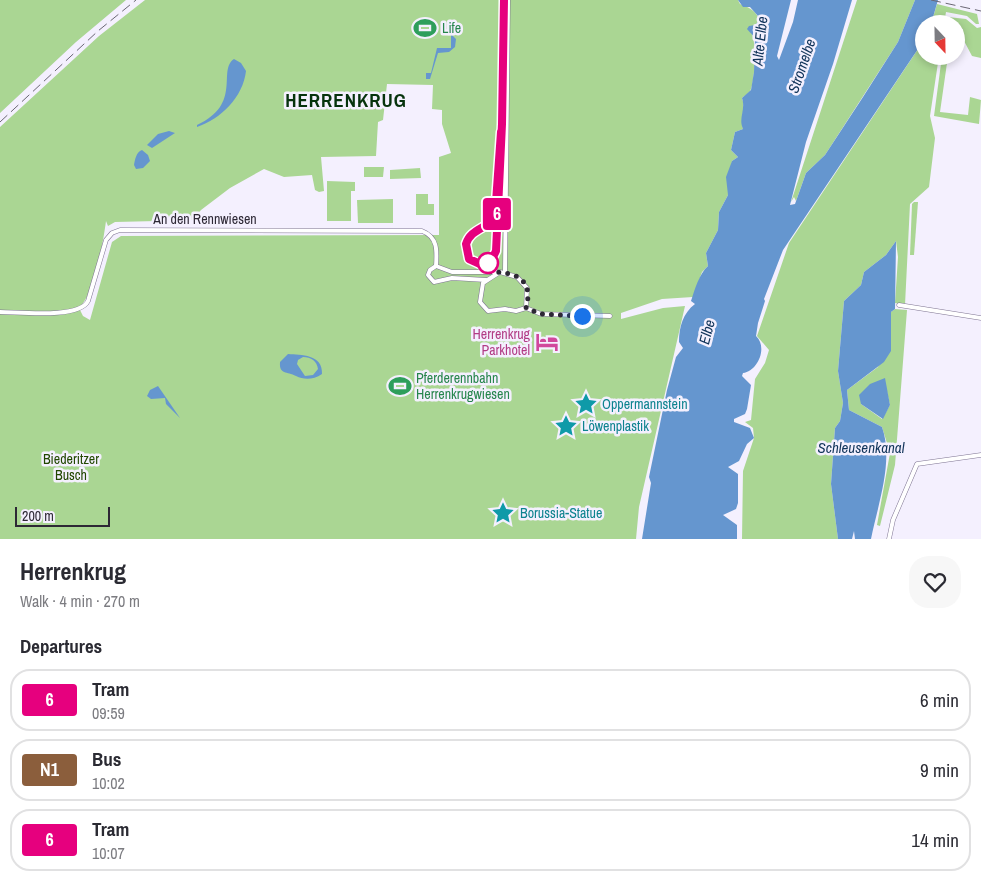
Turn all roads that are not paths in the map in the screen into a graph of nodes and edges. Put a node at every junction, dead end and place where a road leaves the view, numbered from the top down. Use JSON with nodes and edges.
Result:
{"nodes":[{"id":1,"x":508,"y":0,"type":"edge"},
{"id":2,"x":436,"y":266,"type":"junction"},
{"id":3,"x":502,"y":272,"type":"junction"},
{"id":4,"x":486,"y":280,"type":"junction"},
{"id":5,"x":899,"y":305,"type":"dead end"},
{"id":6,"x":526,"y":308,"type":"junction"},
{"id":7,"x":0,"y":312,"type":"edge"},
{"id":8,"x":610,"y":316,"type":"dead end"},
{"id":9,"x":981,"y":318,"type":"edge"},
{"id":10,"x":981,"y":455,"type":"edge"},
{"id":11,"x":889,"y":539,"type":"edge"}],
"edges":[{"from":1,"to":3,"type":"street"},
{"from":2,"to":3,"type":"street"},
{"from":2,"to":4,"type":"street"},
{"from":2,"to":7,"type":"street","name":"An den Rennwiesen"},
{"from":3,"to":4,"type":"street"},
{"from":3,"to":6,"type":"street"},
{"from":4,"to":6,"type":"street"},
{"from":5,"to":9,"type":"street"},
{"from":6,"to":8,"type":"street"},
{"from":10,"to":11,"type":"street"}]}
